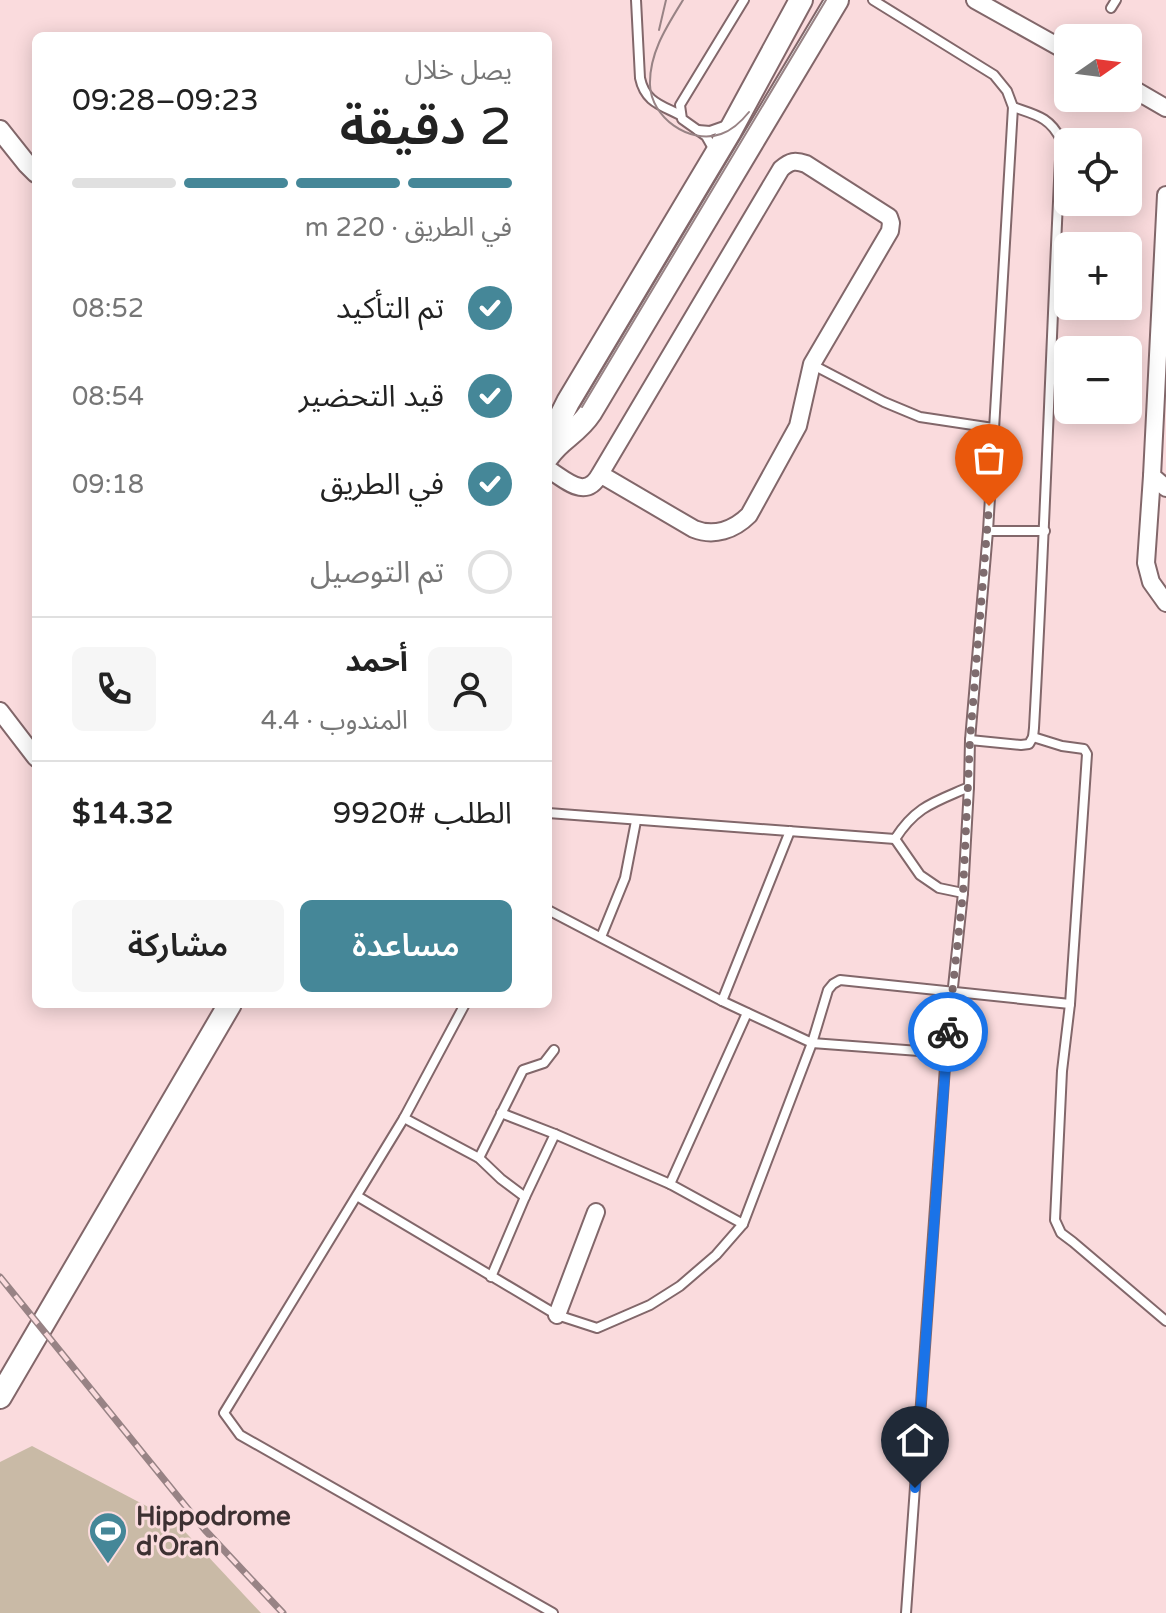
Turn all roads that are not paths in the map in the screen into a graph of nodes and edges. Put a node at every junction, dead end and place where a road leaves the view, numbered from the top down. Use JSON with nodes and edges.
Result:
{"nodes":[{"id":1,"x":636,"y":0,"type":"edge"},
{"id":2,"x":744,"y":0,"type":"edge"},
{"id":3,"x":801,"y":0,"type":"edge"},
{"id":4,"x":837,"y":0,"type":"edge"},
{"id":5,"x":873,"y":0,"type":"edge"},
{"id":6,"x":975,"y":0,"type":"edge"},
{"id":7,"x":1054,"y":44,"type":"edge"},
{"id":8,"x":1142,"y":94,"type":"edge"},
{"id":9,"x":1013,"y":107,"type":"junction"},
{"id":10,"x":1166,"y":108,"type":"edge"},
{"id":11,"x":680,"y":115,"type":"junction"},
{"id":12,"x":737,"y":118,"type":"junction"},
{"id":13,"x":0,"y":130,"type":"edge"},
{"id":14,"x":697,"y":130,"type":"junction"},
{"id":15,"x":713,"y":157,"type":"junction"},
{"id":16,"x":32,"y":169,"type":"edge"},
{"id":17,"x":1166,"y":196,"type":"edge"},
{"id":18,"x":1164,"y":274,"type":"edge"},
{"id":19,"x":1162,"y":357,"type":"edge"},
{"id":20,"x":812,"y":364,"type":"junction"},
{"id":21,"x":993,"y":428,"type":"junction"},
{"id":22,"x":552,"y":450,"type":"edge"},
{"id":23,"x":552,"y":471,"type":"edge"},
{"id":24,"x":600,"y":474,"type":"junction"},
{"id":25,"x":1152,"y":476,"type":"junction"},
{"id":26,"x":1166,"y":488,"type":"edge"},
{"id":27,"x":988,"y":531,"type":"junction"},
{"id":28,"x":1045,"y":531,"type":"junction"},
{"id":29,"x":1166,"y":603,"type":"edge"},
{"id":30,"x":0,"y":711,"type":"edge"},
{"id":31,"x":1033,"y":737,"type":"junction"},
{"id":32,"x":970,"y":740,"type":"junction"},
{"id":33,"x":32,"y":753,"type":"edge"},
{"id":34,"x":969,"y":787,"type":"junction"},
{"id":35,"x":552,"y":813,"type":"edge"},
{"id":36,"x":636,"y":821,"type":"junction"},
{"id":37,"x":790,"y":831,"type":"junction"},
{"id":38,"x":895,"y":839,"type":"junction"},
{"id":39,"x":963,"y":893,"type":"junction"},
{"id":40,"x":552,"y":912,"type":"edge"},
{"id":41,"x":601,"y":937,"type":"junction"},
{"id":42,"x":953,"y":991,"type":"junction"},
{"id":43,"x":722,"y":1001,"type":"junction"},
{"id":44,"x":1070,"y":1004,"type":"junction"},
{"id":45,"x":226,"y":1008,"type":"edge"},
{"id":46,"x":463,"y":1008,"type":"edge"},
{"id":47,"x":747,"y":1013,"type":"junction"},
{"id":48,"x":812,"y":1043,"type":"junction"},
{"id":49,"x":554,"y":1050,"type":"dead end"},
{"id":50,"x":946,"y":1053,"type":"junction"},
{"id":51,"x":501,"y":1113,"type":"junction"},
{"id":52,"x":404,"y":1118,"type":"junction"},
{"id":53,"x":555,"y":1134,"type":"junction"},
{"id":54,"x":479,"y":1158,"type":"junction"},
{"id":55,"x":670,"y":1184,"type":"junction"},
{"id":56,"x":357,"y":1196,"type":"junction"},
{"id":57,"x":525,"y":1197,"type":"junction"},
{"id":58,"x":596,"y":1212,"type":"dead end"},
{"id":59,"x":743,"y":1224,"type":"junction"},
{"id":60,"x":491,"y":1277,"type":"junction"},
{"id":61,"x":557,"y":1315,"type":"junction"},
{"id":62,"x":1166,"y":1321,"type":"edge"},
{"id":63,"x":0,"y":1397,"type":"edge"},
{"id":64,"x":553,"y":1613,"type":"edge"},
{"id":65,"x":906,"y":1613,"type":"edge"}],
"edges":[{"from":1,"to":11,"type":"lane"},
{"from":2,"to":11,"type":"lane"},
{"from":3,"to":12,"type":"main road"},
{"from":4,"to":22,"type":"main road"},
{"from":5,"to":9,"type":"lane"},
{"from":6,"to":7,"type":"street"},
{"from":8,"to":10,"type":"street"},
{"from":9,"to":21,"type":"lane"},
{"from":9,"to":28,"type":"lane"},
{"from":11,"to":14,"type":"lane"},
{"from":12,"to":14,"type":"lane"},
{"from":12,"to":15,"type":"main road"},
{"from":13,"to":16,"type":"street"},
{"from":14,"to":15,"type":"lane"},
{"from":15,"to":22,"type":"main road"},
{"from":17,"to":18,"type":"street"},
{"from":18,"to":19,"type":"street"},
{"from":19,"to":25,"type":"street"},
{"from":20,"to":21,"type":"lane"},
{"from":20,"to":24,"type":"street"},
{"from":20,"to":24,"type":"street"},
{"from":21,"to":27,"type":"lane"},
{"from":23,"to":24,"type":"street"},
{"from":25,"to":26,"type":"street"},
{"from":25,"to":29,"type":"street"},
{"from":27,"to":28,"type":"lane"},
{"from":27,"to":32,"type":"lane"},
{"from":28,"to":31,"type":"lane"},
{"from":30,"to":33,"type":"street"},
{"from":31,"to":32,"type":"lane"},
{"from":31,"to":44,"type":"lane"},
{"from":32,"to":34,"type":"lane"},
{"from":34,"to":38,"type":"lane"},
{"from":34,"to":39,"type":"lane"},
{"from":35,"to":36,"type":"lane"},
{"from":36,"to":37,"type":"lane"},
{"from":36,"to":41,"type":"lane"},
{"from":37,"to":38,"type":"lane"},
{"from":37,"to":43,"type":"lane"},
{"from":38,"to":39,"type":"lane"},
{"from":39,"to":42,"type":"lane"},
{"from":40,"to":41,"type":"lane"},
{"from":41,"to":43,"type":"lane"},
{"from":42,"to":44,"type":"lane"},
{"from":42,"to":48,"type":"lane"},
{"from":42,"to":50,"type":"lane"},
{"from":43,"to":47,"type":"lane"},
{"from":44,"to":62,"type":"lane"},
{"from":45,"to":63,"type":"main road"},
{"from":46,"to":52,"type":"lane"},
{"from":47,"to":48,"type":"lane"},
{"from":47,"to":55,"type":"lane"},
{"from":48,"to":50,"type":"lane"},
{"from":48,"to":59,"type":"lane"},
{"from":49,"to":51,"type":"lane"},
{"from":50,"to":65,"type":"lane"},
{"from":51,"to":53,"type":"lane"},
{"from":51,"to":54,"type":"lane"},
{"from":52,"to":54,"type":"lane"},
{"from":52,"to":56,"type":"lane"},
{"from":53,"to":55,"type":"lane"},
{"from":53,"to":57,"type":"lane"},
{"from":54,"to":57,"type":"lane"},
{"from":55,"to":59,"type":"lane"},
{"from":56,"to":60,"type":"lane"},
{"from":56,"to":64,"type":"lane"},
{"from":57,"to":60,"type":"lane"},
{"from":58,"to":61,"type":"street"},
{"from":59,"to":61,"type":"lane"},
{"from":60,"to":61,"type":"lane"}]}
